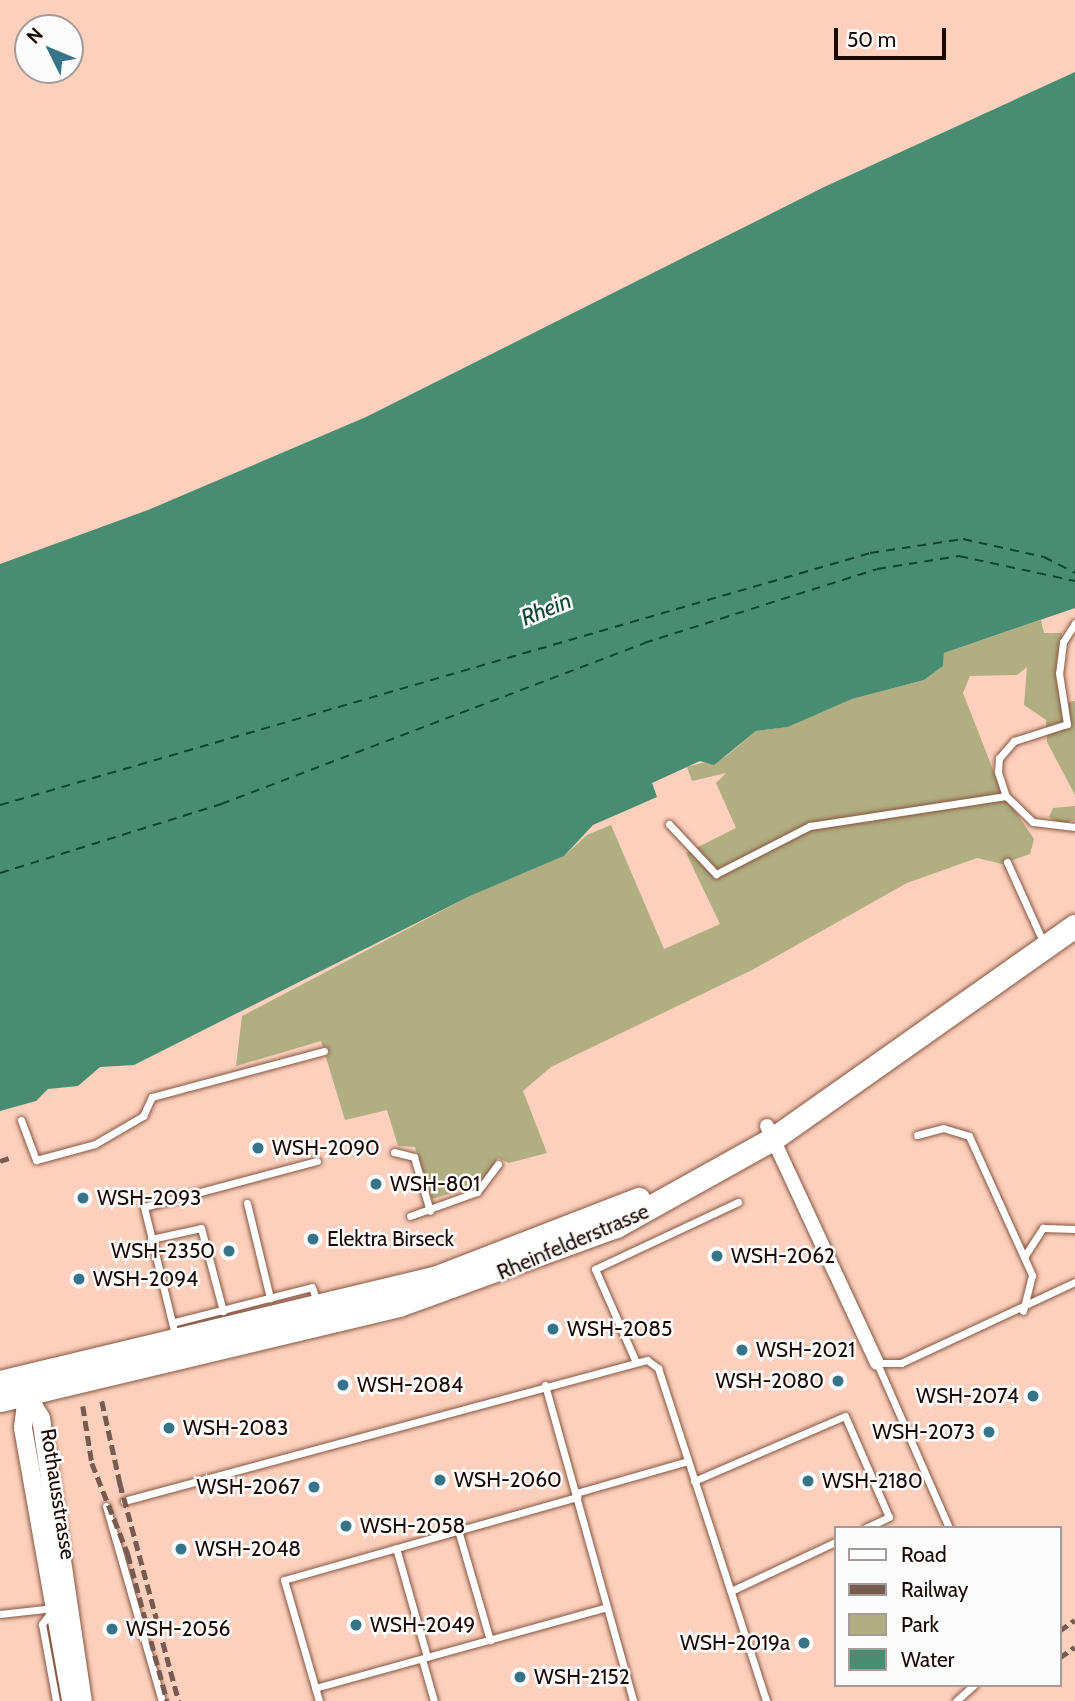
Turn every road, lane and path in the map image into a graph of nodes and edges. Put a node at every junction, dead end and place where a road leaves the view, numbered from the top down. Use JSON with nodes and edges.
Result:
{"nodes":[{"id":1,"x":1075,"y":623,"type":"edge"},
{"id":2,"x":1006,"y":796,"type":"junction"},
{"id":3,"x":668,"y":824,"type":"dead end"},
{"id":4,"x":1075,"y":827,"type":"edge"},
{"id":5,"x":1007,"y":862,"type":"dead end"},
{"id":6,"x":1074,"y":918,"type":"edge"},
{"id":7,"x":1040,"y":935,"type":"junction"},
{"id":8,"x":324,"y":1051,"type":"dead end"},
{"id":9,"x":21,"y":1120,"type":"dead end"},
{"id":10,"x":770,"y":1132,"type":"junction"},
{"id":11,"x":917,"y":1135,"type":"dead end"},
{"id":12,"x":394,"y":1152,"type":"dead end"},
{"id":13,"x":317,"y":1161,"type":"dead end"},
{"id":14,"x":498,"y":1164,"type":"dead end"},
{"id":15,"x":738,"y":1202,"type":"dead end"},
{"id":16,"x":247,"y":1203,"type":"dead end"},
{"id":17,"x":430,"y":1210,"type":"junction"},
{"id":18,"x":410,"y":1216,"type":"dead end"},
{"id":19,"x":1075,"y":1229,"type":"edge"},
{"id":20,"x":151,"y":1239,"type":"junction"},
{"id":21,"x":1024,"y":1257,"type":"junction"},
{"id":22,"x":1075,"y":1282,"type":"edge"},
{"id":23,"x":270,"y":1298,"type":"junction"},
{"id":24,"x":223,"y":1311,"type":"junction"},
{"id":25,"x":1023,"y":1311,"type":"junction"},
{"id":26,"x":322,"y":1315,"type":"junction"},
{"id":27,"x":175,"y":1332,"type":"junction"},
{"id":28,"x":635,"y":1360,"type":"junction"},
{"id":29,"x":877,"y":1363,"type":"junction"},
{"id":30,"x":0,"y":1382,"type":"edge"},
{"id":31,"x":545,"y":1385,"type":"junction"},
{"id":32,"x":25,"y":1386,"type":"junction"},
{"id":33,"x":0,"y":1400,"type":"edge"},
{"id":34,"x":688,"y":1461,"type":"junction"},
{"id":35,"x":694,"y":1481,"type":"junction"},
{"id":36,"x":576,"y":1495,"type":"junction"},
{"id":37,"x":124,"y":1501,"type":"dead end"},
{"id":38,"x":106,"y":1506,"type":"dead end"},
{"id":39,"x":869,"y":1526,"type":"edge"},
{"id":40,"x":948,"y":1526,"type":"edge"},
{"id":41,"x":458,"y":1530,"type":"junction"},
{"id":42,"x":834,"y":1542,"type":"edge"},
{"id":43,"x":396,"y":1548,"type":"junction"},
{"id":44,"x":731,"y":1591,"type":"junction"},
{"id":45,"x":61,"y":1607,"type":"junction"},
{"id":46,"x":607,"y":1607,"type":"junction"},
{"id":47,"x":0,"y":1615,"type":"edge"},
{"id":48,"x":490,"y":1640,"type":"junction"},
{"id":49,"x":424,"y":1658,"type":"junction"},
{"id":50,"x":972,"y":1687,"type":"edge"},
{"id":51,"x":315,"y":1688,"type":"junction"},
{"id":52,"x":56,"y":1701,"type":"edge"},
{"id":53,"x":71,"y":1701,"type":"edge"},
{"id":54,"x":83,"y":1701,"type":"edge"},
{"id":55,"x":162,"y":1701,"type":"edge"},
{"id":56,"x":319,"y":1701,"type":"edge"},
{"id":57,"x":434,"y":1701,"type":"edge"},
{"id":58,"x":634,"y":1701,"type":"edge"},
{"id":59,"x":766,"y":1701,"type":"edge"},
{"id":60,"x":956,"y":1701,"type":"edge"}],
"edges":[{"from":1,"to":2,"type":"lane"},
{"from":2,"to":3,"type":"lane"},
{"from":2,"to":4,"type":"lane"},
{"from":5,"to":7,"type":"lane"},
{"from":6,"to":7,"type":"main road","name":"Rheinfelderstrasse"},
{"from":6,"to":10,"type":"main road","name":"Rheinfelderstrasse"},
{"from":7,"to":10,"type":"main road","name":"Rheinfelderstrasse"},
{"from":8,"to":9,"type":"lane"},
{"from":10,"to":26,"type":"main road","name":"Rheinfelderstrasse"},
{"from":10,"to":29,"type":"street"},
{"from":11,"to":21,"type":"lane"},
{"from":12,"to":17,"type":"lane"},
{"from":13,"to":20,"type":"lane"},
{"from":14,"to":17,"type":"lane"},
{"from":15,"to":28,"type":"lane"},
{"from":16,"to":23,"type":"lane"},
{"from":17,"to":18,"type":"lane"},
{"from":19,"to":21,"type":"lane"},
{"from":20,"to":24,"type":"lane"},
{"from":20,"to":27,"type":"lane"},
{"from":21,"to":25,"type":"lane"},
{"from":22,"to":25,"type":"lane"},
{"from":23,"to":24,"type":"lane"},
{"from":23,"to":26,"type":"lane"},
{"from":24,"to":27,"type":"lane"},
{"from":25,"to":29,"type":"lane"},
{"from":26,"to":27,"type":"main road","name":"Rheinfelderstrasse"},
{"from":26,"to":32,"type":"main road","name":"Rheinfelderstrasse"},
{"from":27,"to":32,"type":"main road","name":"Rheinfelderstrasse"},
{"from":28,"to":31,"type":"lane"},
{"from":28,"to":34,"type":"lane"},
{"from":29,"to":40,"type":"lane"},
{"from":30,"to":32,"type":"main road","name":"Rheinfelderstrasse"},
{"from":31,"to":36,"type":"lane"},
{"from":31,"to":37,"type":"lane"},
{"from":32,"to":33,"type":"main road","name":"Rheinfelderstrasse"},
{"from":32,"to":45,"type":"street","name":"Rothausstrasse"},
{"from":34,"to":35,"type":"lane"},
{"from":34,"to":36,"type":"lane"},
{"from":35,"to":39,"type":"lane"},
{"from":35,"to":44,"type":"lane"},
{"from":36,"to":41,"type":"lane"},
{"from":36,"to":46,"type":"lane"},
{"from":38,"to":55,"type":"lane"},
{"from":41,"to":43,"type":"lane"},
{"from":41,"to":48,"type":"lane"},
{"from":42,"to":44,"type":"lane"},
{"from":43,"to":49,"type":"lane"},
{"from":43,"to":51,"type":"lane"},
{"from":44,"to":59,"type":"lane"},
{"from":45,"to":47,"type":"lane"},
{"from":45,"to":52,"type":"lane"},
{"from":45,"to":53,"type":"street","name":"Rothausstrasse"},
{"from":45,"to":54,"type":"street","name":"Rothausstrasse"},
{"from":46,"to":48,"type":"lane"},
{"from":46,"to":58,"type":"lane"},
{"from":48,"to":49,"type":"lane"},
{"from":49,"to":51,"type":"lane"},
{"from":49,"to":57,"type":"lane"},
{"from":50,"to":60,"type":"lane"},
{"from":51,"to":56,"type":"lane"}]}
